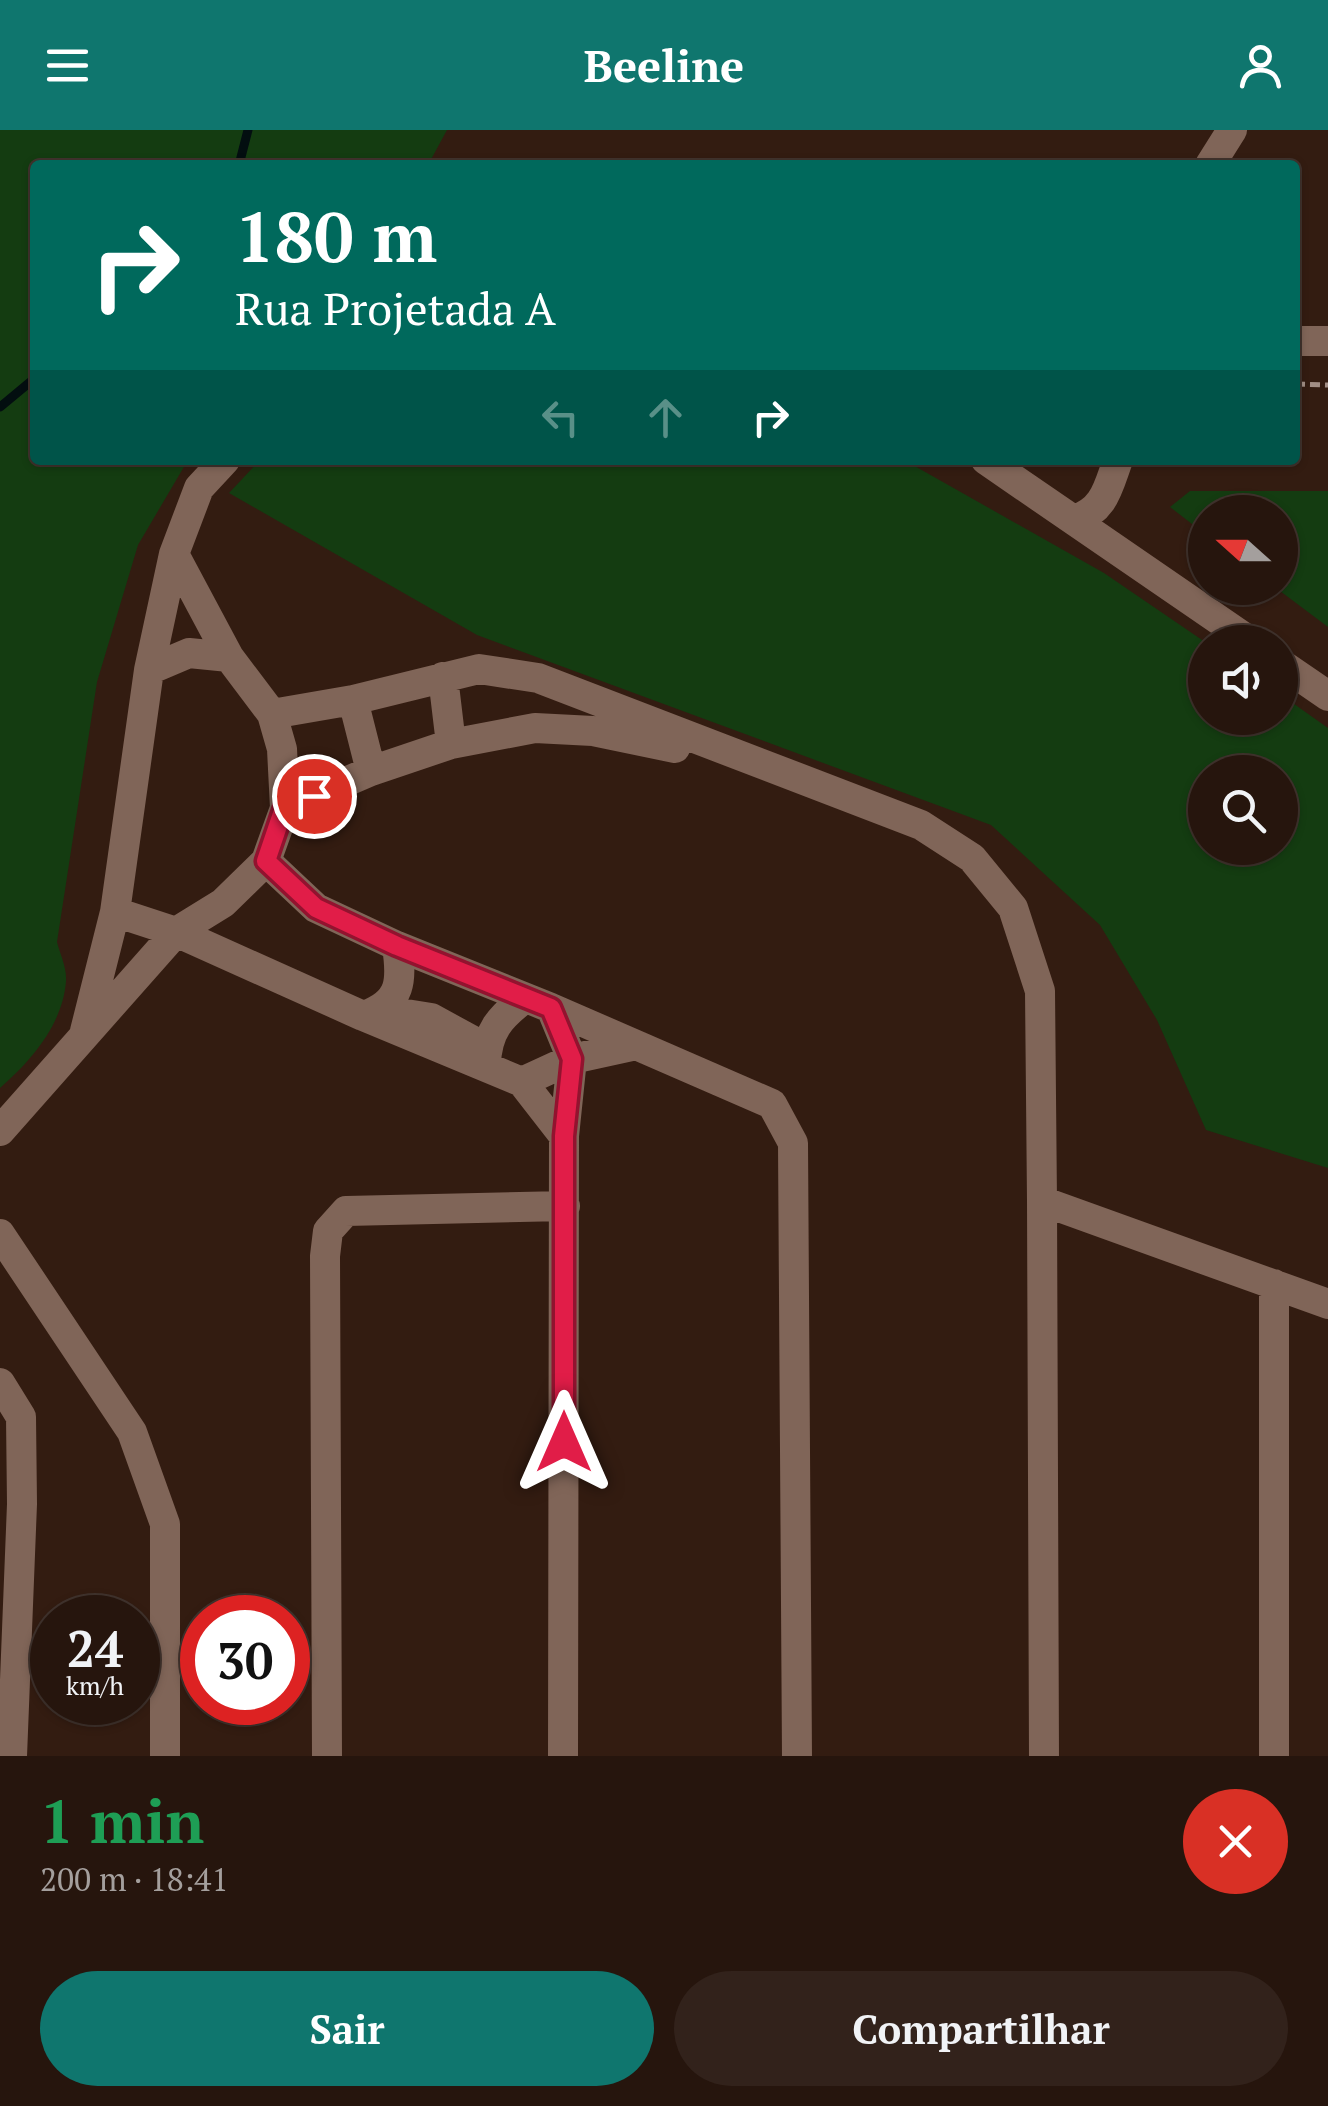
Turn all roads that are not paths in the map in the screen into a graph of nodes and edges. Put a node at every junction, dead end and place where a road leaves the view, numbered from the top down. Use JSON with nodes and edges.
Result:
{"nodes":[{"id":1,"x":1232,"y":130,"type":"edge"},
{"id":2,"x":1213,"y":160,"type":"edge"},
{"id":3,"x":1328,"y":340,"type":"edge"},
{"id":4,"x":1300,"y":341,"type":"edge"},
{"id":5,"x":220,"y":465,"type":"edge"},
{"id":6,"x":1111,"y":468,"type":"edge"},
{"id":7,"x":1027,"y":472,"type":"edge"},
{"id":8,"x":1074,"y":520,"type":"junction"},
{"id":9,"x":174,"y":554,"type":"junction"},
{"id":10,"x":1226,"y":625,"type":"edge"},
{"id":11,"x":229,"y":658,"type":"junction"},
{"id":12,"x":149,"y":670,"type":"junction"},
{"id":13,"x":1298,"y":675,"type":"edge"},
{"id":14,"x":443,"y":677,"type":"junction"},
{"id":15,"x":1328,"y":696,"type":"edge"},
{"id":16,"x":354,"y":700,"type":"junction"},
{"id":17,"x":272,"y":714,"type":"junction"},
{"id":18,"x":450,"y":744,"type":"junction"},
{"id":19,"x":371,"y":771,"type":"junction"},
{"id":20,"x":788,"y":776,"type":"junction"},
{"id":21,"x":284,"y":808,"type":"junction"},
{"id":22,"x":266,"y":861,"type":"junction"},
{"id":23,"x":115,"y":912,"type":"junction"},
{"id":24,"x":176,"y":932,"type":"junction"},
{"id":25,"x":397,"y":946,"type":"junction"},
{"id":26,"x":538,"y":1003,"type":"junction"},
{"id":27,"x":372,"y":1013,"type":"junction"},
{"id":28,"x":84,"y":1034,"type":"junction"},
{"id":29,"x":636,"y":1045,"type":"junction"},
{"id":30,"x":486,"y":1057,"type":"junction"},
{"id":31,"x":572,"y":1059,"type":"junction"},
{"id":32,"x":522,"y":1082,"type":"junction"},
{"id":33,"x":0,"y":1131,"type":"edge"},
{"id":34,"x":564,"y":1136,"type":"junction"},
{"id":35,"x":1042,"y":1201,"type":"junction"},
{"id":36,"x":565,"y":1206,"type":"junction"},
{"id":37,"x":0,"y":1234,"type":"edge"},
{"id":38,"x":1274,"y":1284,"type":"junction"},
{"id":39,"x":1328,"y":1304,"type":"edge"},
{"id":40,"x":0,"y":1383,"type":"edge"},
{"id":41,"x":12,"y":1756,"type":"edge"},
{"id":42,"x":165,"y":1756,"type":"edge"},
{"id":43,"x":327,"y":1756,"type":"edge"},
{"id":44,"x":564,"y":1756,"type":"edge"},
{"id":45,"x":797,"y":1756,"type":"edge"},
{"id":46,"x":1044,"y":1756,"type":"edge"},
{"id":47,"x":1274,"y":1756,"type":"edge"}],
"edges":[{"from":1,"to":2,"type":"street"},
{"from":3,"to":4,"type":"street"},
{"from":5,"to":9,"type":"street"},
{"from":6,"to":8,"type":"street"},
{"from":7,"to":8,"type":"street"},
{"from":8,"to":10,"type":"street"},
{"from":9,"to":11,"type":"street"},
{"from":9,"to":12,"type":"street"},
{"from":11,"to":12,"type":"street"},
{"from":11,"to":17,"type":"street"},
{"from":12,"to":23,"type":"street"},
{"from":13,"to":15,"type":"street"},
{"from":14,"to":16,"type":"street"},
{"from":14,"to":18,"type":"street"},
{"from":14,"to":20,"type":"street"},
{"from":16,"to":17,"type":"street"},
{"from":16,"to":19,"type":"street"},
{"from":17,"to":21,"type":"street"},
{"from":18,"to":19,"type":"street"},
{"from":18,"to":20,"type":"street"},
{"from":19,"to":21,"type":"street"},
{"from":20,"to":35,"type":"street"},
{"from":21,"to":22,"type":"street"},
{"from":22,"to":24,"type":"street"},
{"from":22,"to":25,"type":"street"},
{"from":23,"to":24,"type":"street"},
{"from":23,"to":28,"type":"street"},
{"from":24,"to":27,"type":"street"},
{"from":24,"to":28,"type":"street"},
{"from":25,"to":26,"type":"street"},
{"from":25,"to":27,"type":"street"},
{"from":26,"to":29,"type":"street"},
{"from":26,"to":30,"type":"street"},
{"from":26,"to":31,"type":"street"},
{"from":27,"to":30,"type":"street"},
{"from":28,"to":33,"type":"street"},
{"from":29,"to":31,"type":"street"},
{"from":29,"to":45,"type":"street"},
{"from":30,"to":32,"type":"street"},
{"from":31,"to":32,"type":"street"},
{"from":31,"to":34,"type":"street"},
{"from":32,"to":34,"type":"street"},
{"from":34,"to":36,"type":"street"},
{"from":35,"to":38,"type":"street"},
{"from":35,"to":46,"type":"street"},
{"from":36,"to":43,"type":"street"},
{"from":36,"to":44,"type":"street"},
{"from":37,"to":42,"type":"street"},
{"from":38,"to":39,"type":"street"},
{"from":38,"to":47,"type":"street"},
{"from":40,"to":41,"type":"street"}]}
